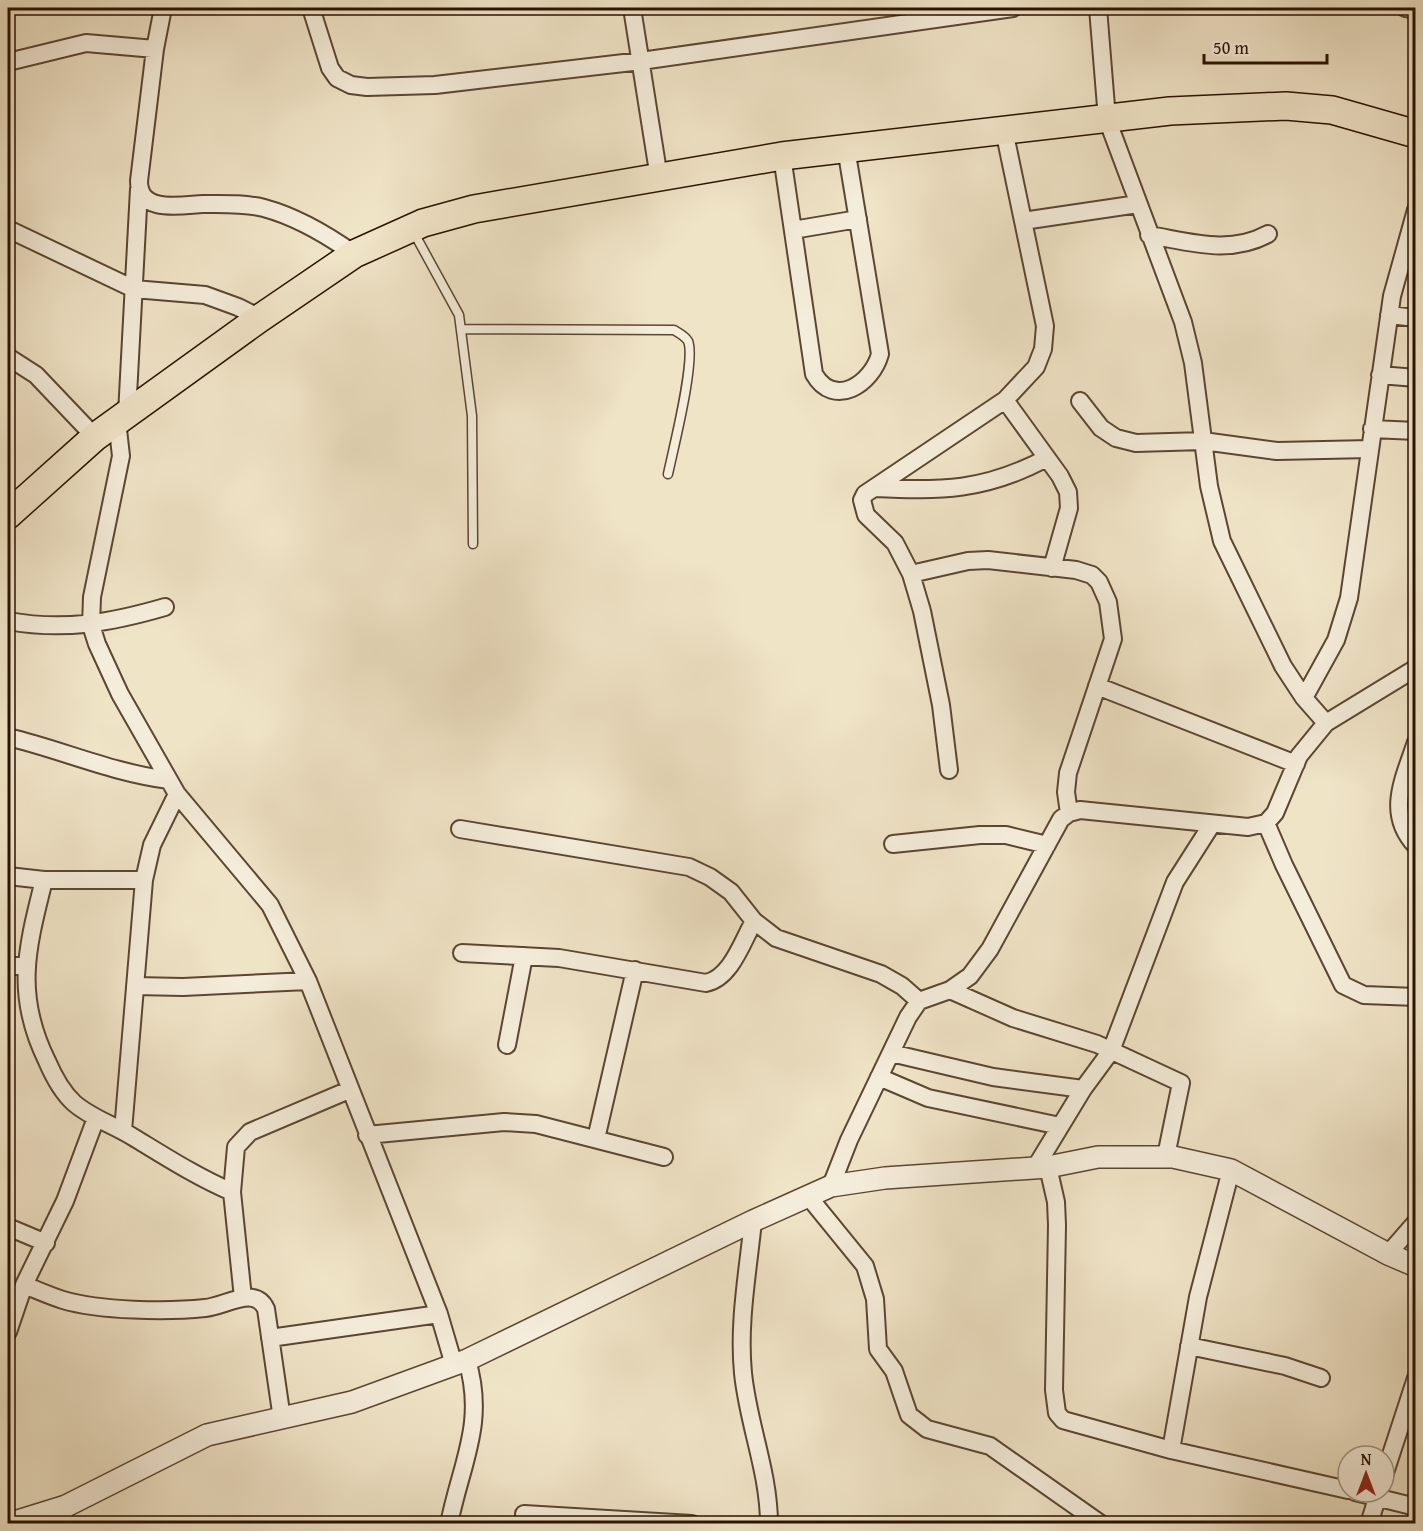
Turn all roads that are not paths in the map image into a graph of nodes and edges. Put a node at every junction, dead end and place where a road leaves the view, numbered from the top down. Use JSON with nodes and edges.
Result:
{"nodes":[{"id":1,"x":163,"y":8,"type":"edge"},
{"id":2,"x":311,"y":8,"type":"edge"},
{"id":3,"x":632,"y":8,"type":"edge"},
{"id":4,"x":1013,"y":8,"type":"edge"},
{"id":5,"x":1098,"y":8,"type":"edge"},
{"id":6,"x":1405,"y":8,"type":"edge"},
{"id":7,"x":980,"y":9,"type":"edge"},
{"id":8,"x":1416,"y":10,"type":"edge"},
{"id":9,"x":155,"y":49,"type":"junction"},
{"id":10,"x":641,"y":61,"type":"junction"},
{"id":11,"x":8,"y":62,"type":"edge"},
{"id":12,"x":1107,"y":119,"type":"junction"},
{"id":13,"x":1004,"y":130,"type":"junction"},
{"id":14,"x":1416,"y":134,"type":"edge"},
{"id":15,"x":846,"y":148,"type":"junction"},
{"id":16,"x":782,"y":156,"type":"junction"},
{"id":17,"x":659,"y":178,"type":"junction"},
{"id":18,"x":139,"y":189,"type":"junction"},
{"id":19,"x":1138,"y":204,"type":"junction"},
{"id":20,"x":1416,"y":210,"type":"edge"},
{"id":21,"x":858,"y":219,"type":"junction"},
{"id":22,"x":1023,"y":221,"type":"junction"},
{"id":23,"x":411,"y":228,"type":"junction"},
{"id":24,"x":8,"y":229,"type":"edge"},
{"id":25,"x":793,"y":230,"type":"junction"},
{"id":26,"x":1268,"y":234,"type":"dead end"},
{"id":27,"x":1149,"y":235,"type":"junction"},
{"id":28,"x":354,"y":254,"type":"junction"},
{"id":29,"x":134,"y":289,"type":"junction"},
{"id":30,"x":1389,"y":315,"type":"junction"},
{"id":31,"x":260,"y":318,"type":"junction"},
{"id":32,"x":1416,"y":318,"type":"edge"},
{"id":33,"x":463,"y":330,"type":"junction"},
{"id":34,"x":8,"y":357,"type":"edge"},
{"id":35,"x":1380,"y":375,"type":"junction"},
{"id":36,"x":1416,"y":378,"type":"edge"},
{"id":37,"x":1005,"y":400,"type":"junction"},
{"id":38,"x":1080,"y":401,"type":"dead end"},
{"id":39,"x":122,"y":418,"type":"junction"},
{"id":40,"x":1372,"y":429,"type":"junction"},
{"id":41,"x":1416,"y":431,"type":"edge"},
{"id":42,"x":95,"y":436,"type":"junction"},
{"id":43,"x":1203,"y":441,"type":"junction"},
{"id":44,"x":1370,"y":449,"type":"junction"},
{"id":45,"x":1046,"y":459,"type":"junction"},
{"id":46,"x":668,"y":474,"type":"dead end"},
{"id":47,"x":874,"y":488,"type":"junction"},
{"id":48,"x":8,"y":516,"type":"edge"},
{"id":49,"x":472,"y":544,"type":"dead end"},
{"id":50,"x":1053,"y":568,"type":"junction"},
{"id":51,"x":911,"y":574,"type":"junction"},
{"id":52,"x":165,"y":608,"type":"dead end"},
{"id":53,"x":8,"y":621,"type":"edge"},
{"id":54,"x":92,"y":625,"type":"junction"},
{"id":55,"x":1416,"y":668,"type":"edge"},
{"id":56,"x":1097,"y":686,"type":"junction"},
{"id":57,"x":1304,"y":698,"type":"junction"},
{"id":58,"x":1326,"y":723,"type":"junction"},
{"id":59,"x":8,"y":736,"type":"edge"},
{"id":60,"x":1416,"y":742,"type":"edge"},
{"id":61,"x":1296,"y":764,"type":"junction"},
{"id":62,"x":949,"y":770,"type":"dead end"},
{"id":63,"x":173,"y":787,"type":"junction"},
{"id":64,"x":1068,"y":813,"type":"junction"},
{"id":65,"x":1266,"y":823,"type":"junction"},
{"id":66,"x":1212,"y":824,"type":"junction"},
{"id":67,"x":460,"y":829,"type":"dead end"},
{"id":68,"x":893,"y":844,"type":"dead end"},
{"id":69,"x":1047,"y":844,"type":"junction"},
{"id":70,"x":1416,"y":846,"type":"edge"},
{"id":71,"x":8,"y":876,"type":"edge"},
{"id":72,"x":44,"y":879,"type":"junction"},
{"id":73,"x":144,"y":879,"type":"junction"},
{"id":74,"x":754,"y":921,"type":"junction"},
{"id":75,"x":462,"y":953,"type":"dead end"},
{"id":76,"x":524,"y":956,"type":"junction"},
{"id":77,"x":8,"y":966,"type":"edge"},
{"id":78,"x":26,"y":966,"type":"junction"},
{"id":79,"x":635,"y":970,"type":"junction"},
{"id":80,"x":308,"y":981,"type":"junction"},
{"id":81,"x":135,"y":986,"type":"junction"},
{"id":82,"x":950,"y":990,"type":"junction"},
{"id":83,"x":1416,"y":997,"type":"edge"},
{"id":84,"x":919,"y":1001,"type":"junction"},
{"id":85,"x":507,"y":1045,"type":"dead end"},
{"id":86,"x":1111,"y":1051,"type":"junction"},
{"id":87,"x":891,"y":1053,"type":"junction"},
{"id":88,"x":879,"y":1077,"type":"junction"},
{"id":89,"x":1083,"y":1089,"type":"junction"},
{"id":90,"x":349,"y":1090,"type":"junction"},
{"id":91,"x":96,"y":1118,"type":"junction"},
{"id":92,"x":1060,"y":1126,"type":"junction"},
{"id":93,"x":123,"y":1131,"type":"junction"},
{"id":94,"x":367,"y":1135,"type":"junction"},
{"id":95,"x":596,"y":1138,"type":"junction"},
{"id":96,"x":1166,"y":1156,"type":"junction"},
{"id":97,"x":664,"y":1157,"type":"dead end"},
{"id":98,"x":1042,"y":1167,"type":"junction"},
{"id":99,"x":1231,"y":1170,"type":"junction"},
{"id":100,"x":831,"y":1186,"type":"junction"},
{"id":101,"x":232,"y":1192,"type":"junction"},
{"id":102,"x":808,"y":1196,"type":"junction"},
{"id":103,"x":753,"y":1221,"type":"junction"},
{"id":104,"x":1416,"y":1222,"type":"edge"},
{"id":105,"x":8,"y":1227,"type":"edge"},
{"id":106,"x":46,"y":1243,"type":"junction"},
{"id":107,"x":1388,"y":1254,"type":"junction"},
{"id":108,"x":1416,"y":1266,"type":"edge"},
{"id":109,"x":24,"y":1285,"type":"junction"},
{"id":110,"x":243,"y":1298,"type":"junction"},
{"id":111,"x":439,"y":1314,"type":"junction"},
{"id":112,"x":8,"y":1326,"type":"edge"},
{"id":113,"x":270,"y":1338,"type":"junction"},
{"id":114,"x":1189,"y":1346,"type":"junction"},
{"id":115,"x":461,"y":1363,"type":"junction"},
{"id":116,"x":1321,"y":1378,"type":"dead end"},
{"id":117,"x":1416,"y":1378,"type":"edge"},
{"id":118,"x":282,"y":1419,"type":"junction"},
{"id":119,"x":1394,"y":1444,"type":"edge"},
{"id":120,"x":1171,"y":1450,"type":"junction"},
{"id":121,"x":1336,"y":1487,"type":"edge"},
{"id":122,"x":1396,"y":1501,"type":"edge"},
{"id":123,"x":1375,"y":1504,"type":"edge"},
{"id":124,"x":1416,"y":1507,"type":"edge"},
{"id":125,"x":524,"y":1514,"type":"dead end"},
{"id":126,"x":63,"y":1516,"type":"edge"},
{"id":127,"x":8,"y":1524,"type":"edge"},
{"id":128,"x":449,"y":1524,"type":"edge"},
{"id":129,"x":692,"y":1524,"type":"edge"},
{"id":130,"x":769,"y":1524,"type":"edge"},
{"id":131,"x":1101,"y":1524,"type":"edge"},
{"id":132,"x":1369,"y":1524,"type":"edge"}],
"edges":[{"from":1,"to":9,"type":"street"},
{"from":2,"to":10,"type":"street"},
{"from":3,"to":10,"type":"street"},
{"from":4,"to":7,"type":"street"},
{"from":5,"to":12,"type":"street"},
{"from":6,"to":8,"type":"street"},
{"from":7,"to":10,"type":"street"},
{"from":9,"to":11,"type":"street"},
{"from":9,"to":18,"type":"street"},
{"from":10,"to":17,"type":"street"},
{"from":12,"to":13,"type":"main road"},
{"from":12,"to":14,"type":"main road"},
{"from":12,"to":19,"type":"street"},
{"from":13,"to":15,"type":"main road"},
{"from":13,"to":22,"type":"street"},
{"from":15,"to":16,"type":"main road"},
{"from":15,"to":21,"type":"street"},
{"from":16,"to":17,"type":"main road"},
{"from":16,"to":25,"type":"street"},
{"from":17,"to":23,"type":"main road"},
{"from":18,"to":28,"type":"street"},
{"from":18,"to":29,"type":"street"},
{"from":19,"to":22,"type":"street"},
{"from":19,"to":27,"type":"street"},
{"from":20,"to":30,"type":"street"},
{"from":21,"to":25,"type":"street"},
{"from":21,"to":25,"type":"street"},
{"from":22,"to":37,"type":"street"},
{"from":23,"to":28,"type":"main road"},
{"from":23,"to":33,"type":"lane"},
{"from":24,"to":29,"type":"street"},
{"from":26,"to":27,"type":"street"},
{"from":27,"to":43,"type":"street"},
{"from":28,"to":31,"type":"main road"},
{"from":29,"to":31,"type":"street"},
{"from":29,"to":39,"type":"street"},
{"from":30,"to":32,"type":"street"},
{"from":30,"to":35,"type":"street"},
{"from":31,"to":39,"type":"main road"},
{"from":33,"to":46,"type":"lane"},
{"from":33,"to":49,"type":"lane"},
{"from":34,"to":42,"type":"street"},
{"from":35,"to":36,"type":"street"},
{"from":35,"to":40,"type":"street"},
{"from":37,"to":45,"type":"street"},
{"from":37,"to":47,"type":"street"},
{"from":38,"to":43,"type":"street"},
{"from":39,"to":42,"type":"main road"},
{"from":39,"to":54,"type":"street"},
{"from":40,"to":41,"type":"street"},
{"from":40,"to":44,"type":"street"},
{"from":42,"to":48,"type":"main road"},
{"from":43,"to":44,"type":"street"},
{"from":43,"to":57,"type":"street"},
{"from":44,"to":57,"type":"street"},
{"from":45,"to":47,"type":"street"},
{"from":45,"to":50,"type":"street"},
{"from":47,"to":51,"type":"street"},
{"from":50,"to":51,"type":"street"},
{"from":50,"to":56,"type":"street"},
{"from":51,"to":62,"type":"street"},
{"from":52,"to":54,"type":"street"},
{"from":53,"to":54,"type":"street"},
{"from":54,"to":63,"type":"street"},
{"from":55,"to":58,"type":"street"},
{"from":56,"to":61,"type":"street"},
{"from":56,"to":64,"type":"street"},
{"from":57,"to":58,"type":"street"},
{"from":58,"to":61,"type":"street"},
{"from":59,"to":63,"type":"street"},
{"from":60,"to":70,"type":"street"},
{"from":61,"to":65,"type":"street"},
{"from":63,"to":73,"type":"street"},
{"from":63,"to":80,"type":"street"},
{"from":64,"to":66,"type":"street"},
{"from":64,"to":69,"type":"street"},
{"from":65,"to":66,"type":"street"},
{"from":65,"to":83,"type":"street"},
{"from":66,"to":86,"type":"street"},
{"from":67,"to":74,"type":"street"},
{"from":68,"to":69,"type":"street"},
{"from":69,"to":82,"type":"street"},
{"from":71,"to":72,"type":"street"},
{"from":72,"to":73,"type":"street"},
{"from":72,"to":78,"type":"street"},
{"from":73,"to":81,"type":"street"},
{"from":74,"to":79,"type":"street"},
{"from":74,"to":84,"type":"street"},
{"from":75,"to":76,"type":"street"},
{"from":76,"to":79,"type":"street"},
{"from":76,"to":85,"type":"street"},
{"from":77,"to":78,"type":"street"},
{"from":78,"to":91,"type":"street"},
{"from":79,"to":95,"type":"street"},
{"from":80,"to":81,"type":"street"},
{"from":80,"to":90,"type":"street"},
{"from":81,"to":93,"type":"street"},
{"from":82,"to":84,"type":"street"},
{"from":82,"to":86,"type":"street"},
{"from":84,"to":87,"type":"street"},
{"from":86,"to":89,"type":"street"},
{"from":86,"to":96,"type":"street"},
{"from":87,"to":88,"type":"street"},
{"from":87,"to":89,"type":"street"},
{"from":88,"to":92,"type":"street"},
{"from":88,"to":100,"type":"street"},
{"from":89,"to":92,"type":"street"},
{"from":90,"to":94,"type":"street"},
{"from":90,"to":101,"type":"street"},
{"from":91,"to":93,"type":"street"},
{"from":91,"to":106,"type":"street"},
{"from":92,"to":98,"type":"street"},
{"from":93,"to":101,"type":"street"},
{"from":94,"to":95,"type":"street"},
{"from":94,"to":111,"type":"street"},
{"from":95,"to":97,"type":"street"},
{"from":96,"to":98,"type":"street"},
{"from":96,"to":99,"type":"street"},
{"from":98,"to":100,"type":"street"},
{"from":98,"to":120,"type":"street"},
{"from":99,"to":107,"type":"street"},
{"from":99,"to":114,"type":"street"},
{"from":100,"to":102,"type":"street"},
{"from":101,"to":110,"type":"street"},
{"from":102,"to":103,"type":"street"},
{"from":102,"to":131,"type":"street"},
{"from":103,"to":115,"type":"street"},
{"from":103,"to":130,"type":"street"},
{"from":104,"to":107,"type":"street"},
{"from":105,"to":106,"type":"street"},
{"from":106,"to":109,"type":"street"},
{"from":107,"to":108,"type":"street"},
{"from":109,"to":110,"type":"street"},
{"from":109,"to":112,"type":"street"},
{"from":110,"to":113,"type":"street"},
{"from":111,"to":113,"type":"street"},
{"from":111,"to":115,"type":"street"},
{"from":113,"to":118,"type":"street"},
{"from":114,"to":116,"type":"street"},
{"from":114,"to":120,"type":"street"},
{"from":115,"to":118,"type":"street"},
{"from":115,"to":128,"type":"street"},
{"from":117,"to":119,"type":"street"},
{"from":118,"to":126,"type":"street"},
{"from":120,"to":121,"type":"street"},
{"from":122,"to":124,"type":"street"},
{"from":123,"to":132,"type":"street"},
{"from":125,"to":129,"type":"street"},
{"from":126,"to":127,"type":"street"}]}
